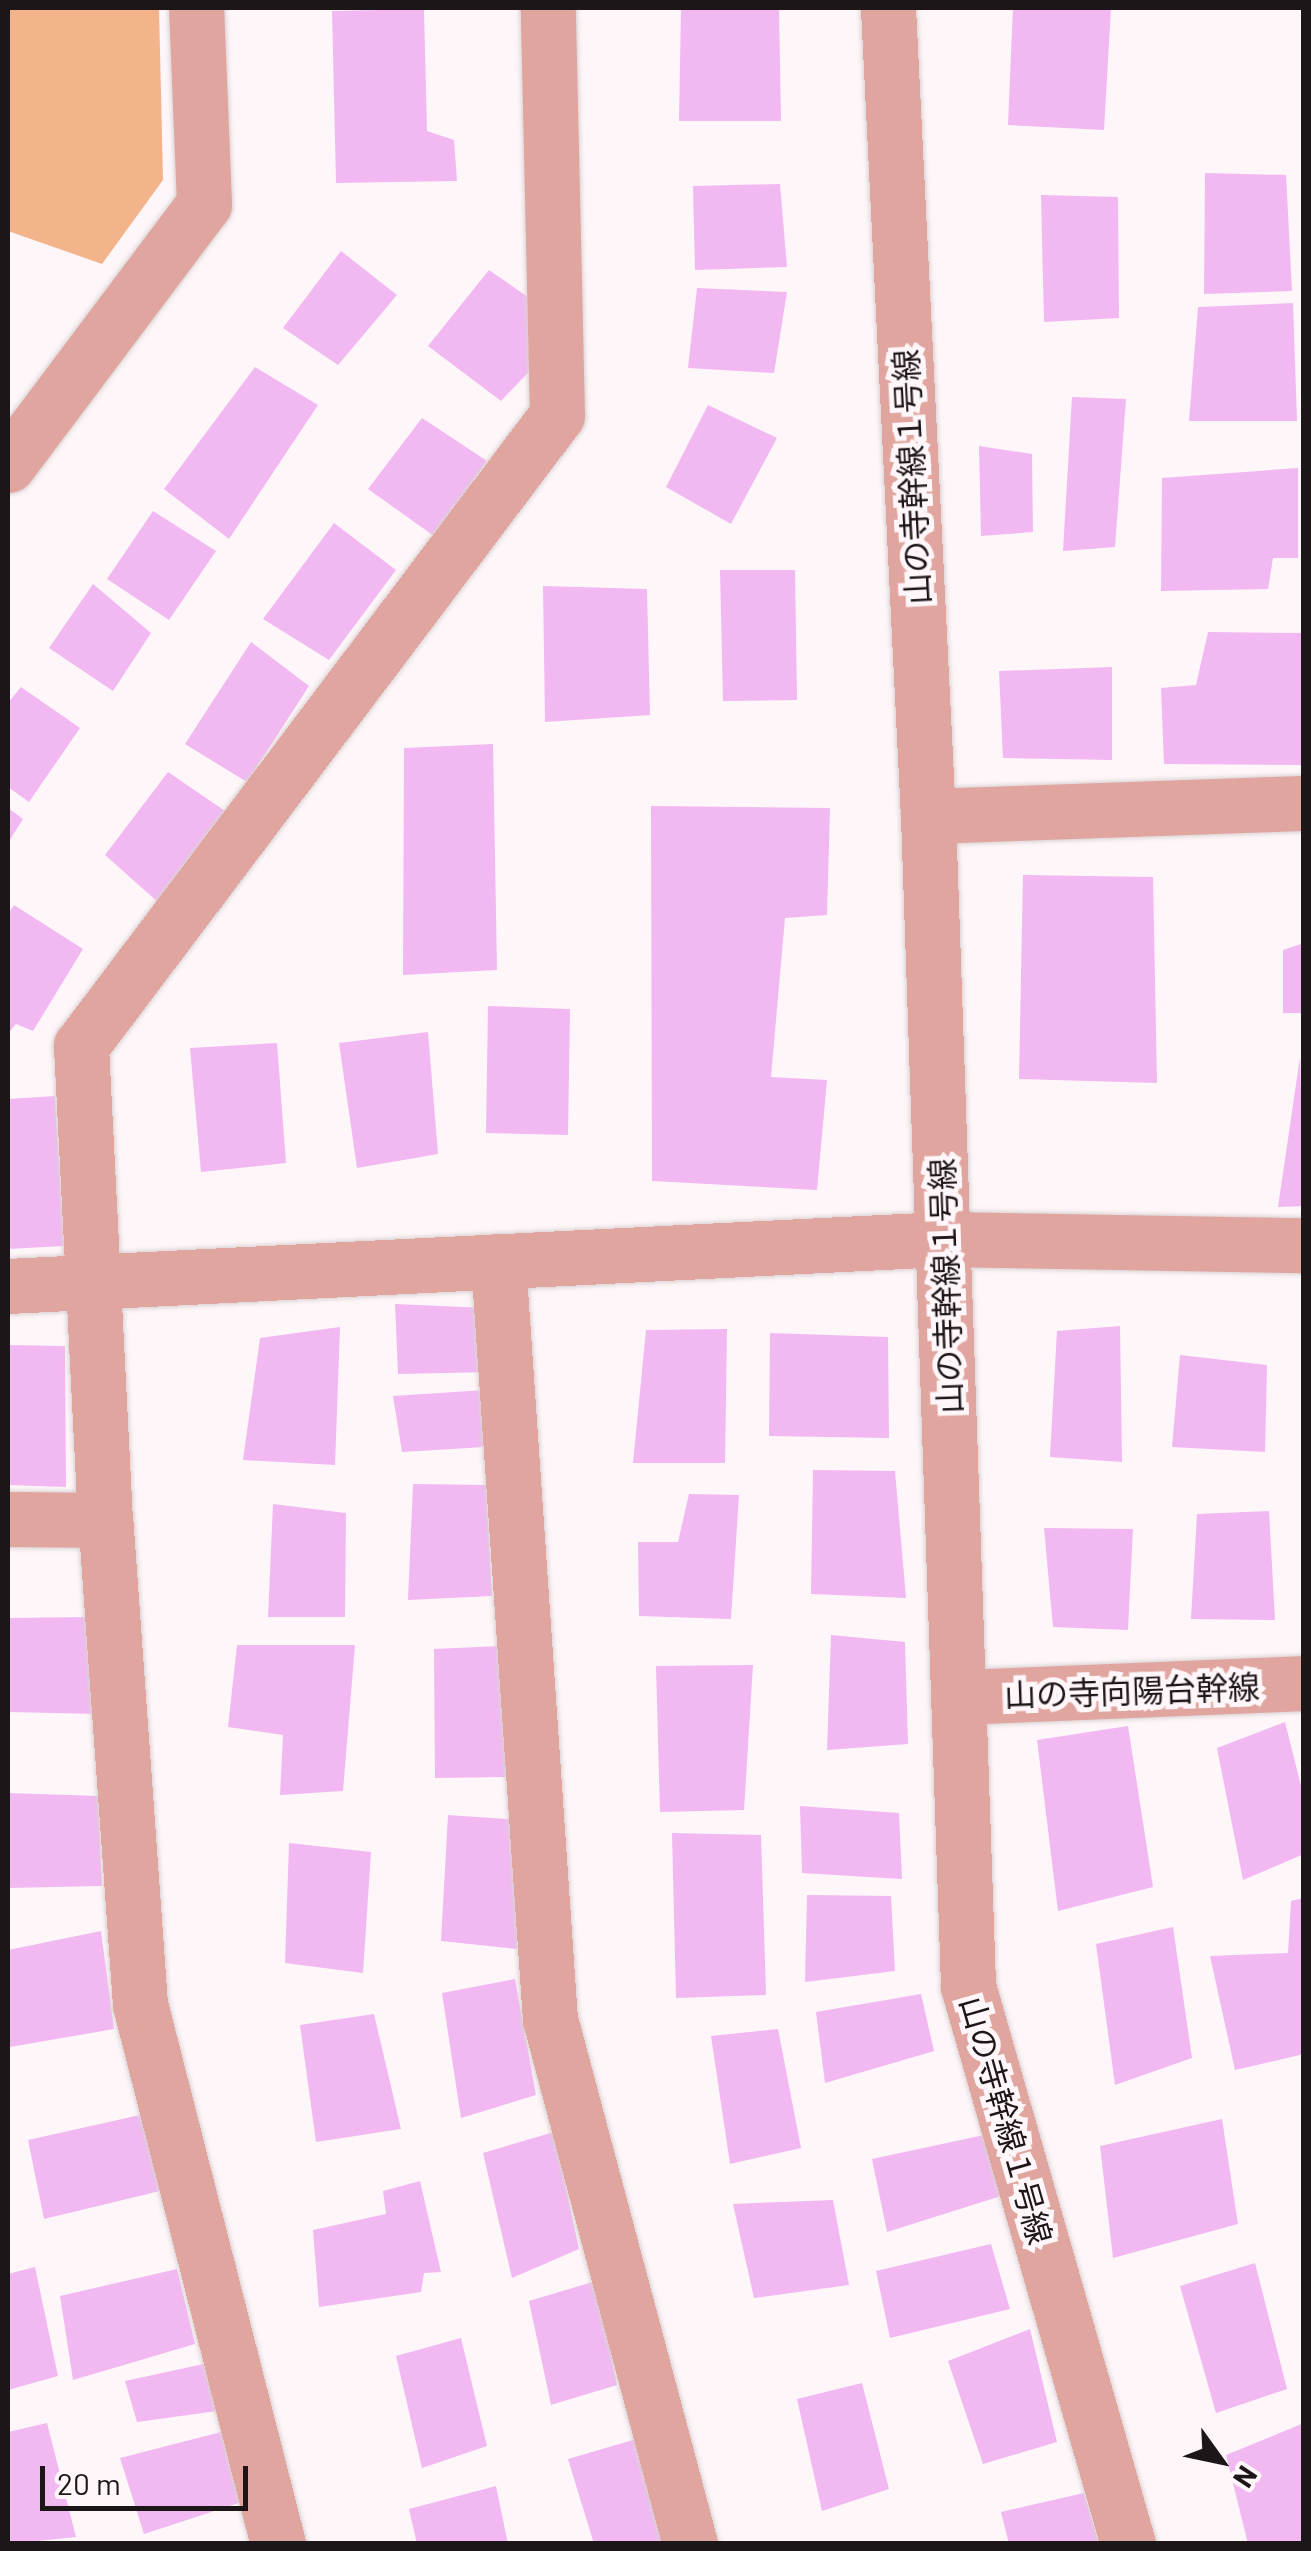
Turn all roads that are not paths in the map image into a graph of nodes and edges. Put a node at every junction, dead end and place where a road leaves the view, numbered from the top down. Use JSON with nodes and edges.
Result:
{"nodes":[{"id":1,"x":196,"y":8,"type":"edge"},
{"id":2,"x":548,"y":8,"type":"edge"},
{"id":3,"x":888,"y":8,"type":"edge"},
{"id":4,"x":8,"y":465,"type":"edge"},
{"id":5,"x":1304,"y":803,"type":"edge"},
{"id":6,"x":928,"y":816,"type":"junction"},
{"id":7,"x":942,"y":1238,"type":"junction"},
{"id":8,"x":1304,"y":1246,"type":"edge"},
{"id":9,"x":498,"y":1260,"type":"junction"},
{"id":10,"x":94,"y":1282,"type":"junction"},
{"id":11,"x":8,"y":1286,"type":"edge"},
{"id":12,"x":8,"y":1519,"type":"edge"},
{"id":13,"x":104,"y":1520,"type":"junction"},
{"id":14,"x":1304,"y":1683,"type":"edge"},
{"id":15,"x":960,"y":1696,"type":"junction"},
{"id":16,"x":278,"y":2544,"type":"edge"},
{"id":17,"x":690,"y":2544,"type":"edge"},
{"id":18,"x":1128,"y":2544,"type":"edge"}],
"edges":[{"from":1,"to":4,"type":"street"},
{"from":2,"to":10,"type":"street"},
{"from":3,"to":6,"type":"street","name":"山の寺幹線１号線"},
{"from":5,"to":6,"type":"street"},
{"from":6,"to":7,"type":"street","name":"山の寺幹線１号線"},
{"from":7,"to":8,"type":"street"},
{"from":7,"to":9,"type":"street"},
{"from":7,"to":15,"type":"street","name":"山の寺幹線１号線"},
{"from":9,"to":10,"type":"street"},
{"from":9,"to":17,"type":"street"},
{"from":10,"to":11,"type":"street"},
{"from":10,"to":13,"type":"street"},
{"from":12,"to":13,"type":"street"},
{"from":13,"to":16,"type":"street"},
{"from":14,"to":15,"type":"street","name":"山の寺向陽台幹線"},
{"from":15,"to":18,"type":"street","name":"山の寺幹線１号線"}]}
